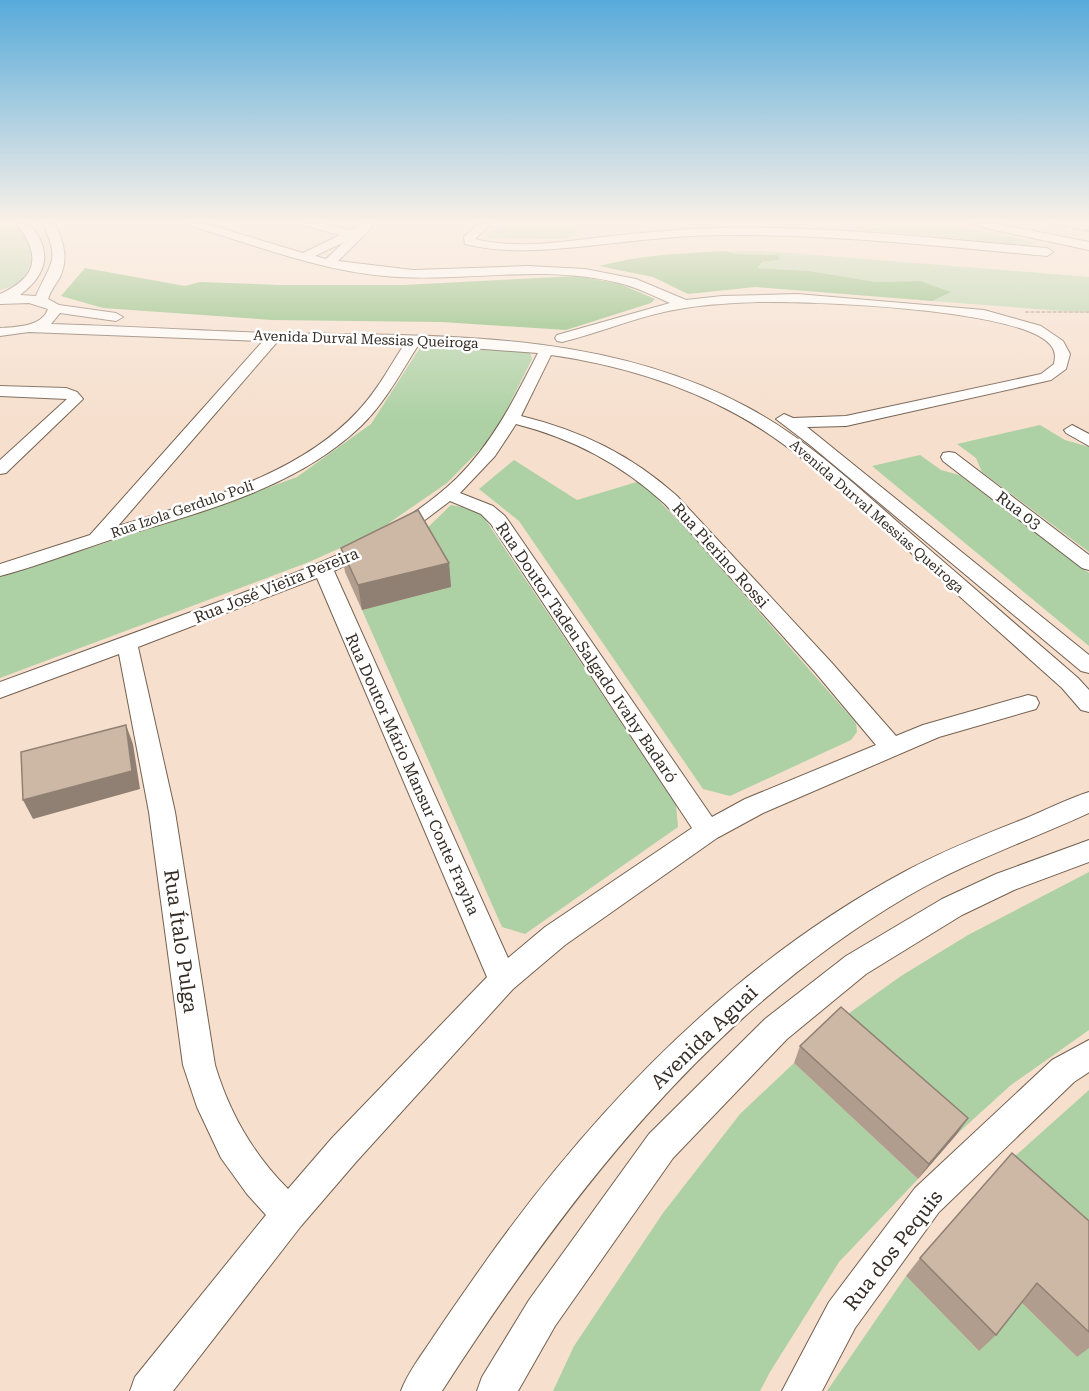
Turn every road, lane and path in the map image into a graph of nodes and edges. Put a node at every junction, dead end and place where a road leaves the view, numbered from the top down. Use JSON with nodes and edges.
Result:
{"nodes":[{"id":1,"x":21,"y":289,"type":"edge"},
{"id":2,"x":47,"y":289,"type":"edge"},
{"id":3,"x":649,"y":289,"type":"edge"},
{"id":4,"x":0,"y":299,"type":"edge"},
{"id":5,"x":41,"y":301,"type":"junction"},
{"id":6,"x":684,"y":304,"type":"junction"},
{"id":7,"x":55,"y":308,"type":"junction"},
{"id":8,"x":1089,"y":312,"type":"edge"},
{"id":9,"x":1011,"y":319,"type":"junction"},
{"id":10,"x":613,"y":323,"type":"junction"},
{"id":11,"x":29,"y":328,"type":"junction"},
{"id":12,"x":2,"y":333,"type":"edge"},
{"id":13,"x":274,"y":337,"type":"junction"},
{"id":14,"x":415,"y":338,"type":"junction"},
{"id":15,"x":562,"y":338,"type":"junction"},
{"id":16,"x":599,"y":340,"type":"dead end"},
{"id":17,"x":546,"y":349,"type":"junction"},
{"id":18,"x":0,"y":391,"type":"edge"},
{"id":19,"x":512,"y":418,"type":"junction"},
{"id":20,"x":846,"y":421,"type":"junction"},
{"id":21,"x":791,"y":423,"type":"junction"},
{"id":22,"x":1072,"y":430,"type":"dead end"},
{"id":23,"x":816,"y":441,"type":"junction"},
{"id":24,"x":1089,"y":441,"type":"edge"},
{"id":25,"x":949,"y":457,"type":"dead end"},
{"id":26,"x":0,"y":469,"type":"edge"},
{"id":27,"x":448,"y":494,"type":"junction"},
{"id":28,"x":97,"y":538,"type":"junction"},
{"id":29,"x":1089,"y":564,"type":"edge"},
{"id":30,"x":323,"y":568,"type":"junction"},
{"id":31,"x":0,"y":570,"type":"edge"},
{"id":32,"x":127,"y":644,"type":"junction"},
{"id":33,"x":1087,"y":663,"type":"edge"},
{"id":34,"x":0,"y":690,"type":"edge"},
{"id":35,"x":1028,"y":703,"type":"dead end"},
{"id":36,"x":1089,"y":704,"type":"edge"},
{"id":37,"x":891,"y":747,"type":"junction"},
{"id":38,"x":1089,"y":802,"type":"edge"},
{"id":39,"x":708,"y":831,"type":"junction"},
{"id":40,"x":1089,"y":851,"type":"edge"},
{"id":41,"x":504,"y":980,"type":"junction"},
{"id":42,"x":1089,"y":1055,"type":"edge"},
{"id":43,"x":289,"y":1214,"type":"junction"},
{"id":44,"x":149,"y":1391,"type":"edge"},
{"id":45,"x":420,"y":1391,"type":"edge"},
{"id":46,"x":496,"y":1391,"type":"edge"},
{"id":47,"x":801,"y":1391,"type":"edge"}],
"edges":[{"from":1,"to":4,"type":"street"},
{"from":2,"to":5,"type":"street"},
{"from":3,"to":6,"type":"street"},
{"from":4,"to":5,"type":"street"},
{"from":5,"to":7,"type":"street","name":"Avenida Durval Messias Queiroga"},
{"from":6,"to":9,"type":"street"},
{"from":6,"to":10,"type":"street"},
{"from":7,"to":11,"type":"street"},
{"from":7,"to":15,"type":"street","name":"Avenida Durval Messias Queiroga"},
{"from":8,"to":9,"type":"path"},
{"from":9,"to":20,"type":"street"},
{"from":10,"to":15,"type":"street"},
{"from":10,"to":16,"type":"street"},
{"from":11,"to":12,"type":"street"},
{"from":11,"to":13,"type":"street","name":"Avenida Durval Messias Queiroga"},
{"from":13,"to":14,"type":"street","name":"Avenida Durval Messias Queiroga"},
{"from":13,"to":28,"type":"street"},
{"from":14,"to":17,"type":"street","name":"Avenida Durval Messias Queiroga"},
{"from":14,"to":28,"type":"street","name":"Rua Izola Gerdulo Poli"},
{"from":15,"to":21,"type":"street","name":"Avenida Durval Messias Queiroga"},
{"from":17,"to":19,"type":"street","name":"Rua José Vieira Pereira"},
{"from":17,"to":36,"type":"street","name":"Avenida Durval Messias Queiroga"},
{"from":18,"to":26,"type":"street"},
{"from":19,"to":27,"type":"street","name":"Rua José Vieira Pereira"},
{"from":19,"to":37,"type":"street","name":"Rua Pierino Rossi"},
{"from":20,"to":21,"type":"street"},
{"from":20,"to":23,"type":"street"},
{"from":21,"to":23,"type":"street","name":"Avenida Durval Messias Queiroga"},
{"from":22,"to":24,"type":"street"},
{"from":23,"to":33,"type":"street","name":"Avenida Durval Messias Queiroga"},
{"from":25,"to":29,"type":"street","name":"Rua 03"},
{"from":27,"to":30,"type":"street","name":"Rua José Vieira Pereira"},
{"from":27,"to":39,"type":"street","name":"Rua Doutor Tadeu Salgado Ivahy Badaró"},
{"from":28,"to":31,"type":"street","name":"Rua Izola Gerdulo Poli"},
{"from":30,"to":32,"type":"street","name":"Rua José Vieira Pereira"},
{"from":30,"to":41,"type":"street","name":"Rua Doutor Mário Mansur Conte Frayha"},
{"from":32,"to":34,"type":"street","name":"Rua José Vieira Pereira"},
{"from":32,"to":43,"type":"street","name":"Rua Ítalo Pulga"},
{"from":35,"to":37,"type":"street"},
{"from":37,"to":39,"type":"street"},
{"from":38,"to":45,"type":"street","name":"Avenida Aguai"},
{"from":39,"to":41,"type":"street"},
{"from":40,"to":46,"type":"street"},
{"from":41,"to":43,"type":"street"},
{"from":42,"to":47,"type":"street","name":"Rua dos Pequis"},
{"from":43,"to":44,"type":"street"}]}
